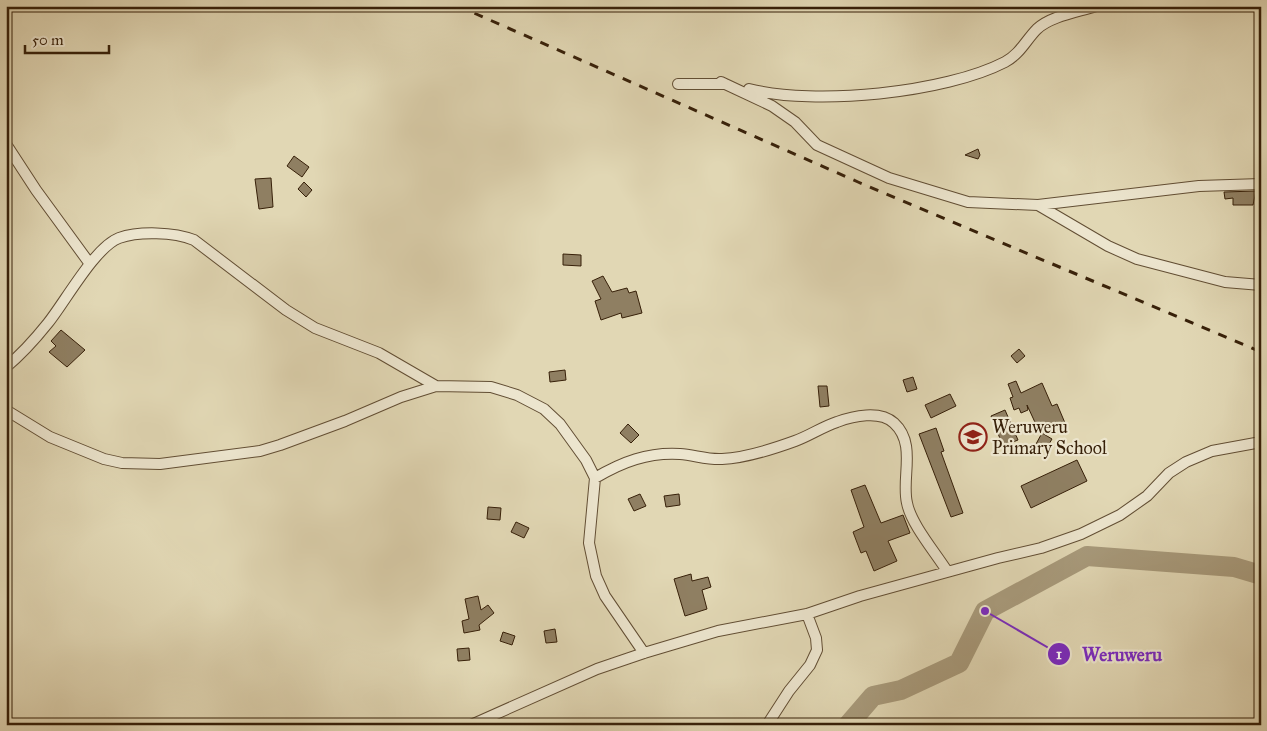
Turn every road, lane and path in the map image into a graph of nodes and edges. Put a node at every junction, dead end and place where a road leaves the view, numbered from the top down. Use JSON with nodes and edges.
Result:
{"nodes":[{"id":1,"x":1096,"y":6,"type":"edge"},
{"id":2,"x":721,"y":82,"type":"junction"},
{"id":3,"x":678,"y":84,"type":"dead end"},
{"id":4,"x":6,"y":144,"type":"edge"},
{"id":5,"x":1261,"y":184,"type":"edge"},
{"id":6,"x":1038,"y":205,"type":"junction"},
{"id":7,"x":90,"y":264,"type":"junction"},
{"id":8,"x":1261,"y":285,"type":"edge"},
{"id":9,"x":6,"y":366,"type":"edge"},
{"id":10,"x":436,"y":386,"type":"junction"},
{"id":11,"x":6,"y":410,"type":"edge"},
{"id":12,"x":1261,"y":442,"type":"edge"},
{"id":13,"x":595,"y":478,"type":"junction"},
{"id":14,"x":947,"y":571,"type":"junction"},
{"id":15,"x":807,"y":614,"type":"junction"},
{"id":16,"x":644,"y":653,"type":"junction"},
{"id":17,"x":471,"y":725,"type":"edge"},
{"id":18,"x":767,"y":725,"type":"edge"}],
"edges":[{"from":1,"to":2,"type":"street"},
{"from":2,"to":3,"type":"street"},
{"from":2,"to":6,"type":"street"},
{"from":4,"to":7,"type":"street"},
{"from":5,"to":6,"type":"street"},
{"from":6,"to":8,"type":"street"},
{"from":7,"to":9,"type":"street"},
{"from":7,"to":10,"type":"street"},
{"from":10,"to":11,"type":"street"},
{"from":10,"to":13,"type":"street"},
{"from":12,"to":14,"type":"street"},
{"from":13,"to":14,"type":"street"},
{"from":13,"to":16,"type":"street"},
{"from":14,"to":15,"type":"street"},
{"from":15,"to":16,"type":"street"},
{"from":15,"to":18,"type":"street"},
{"from":16,"to":17,"type":"street"}]}
